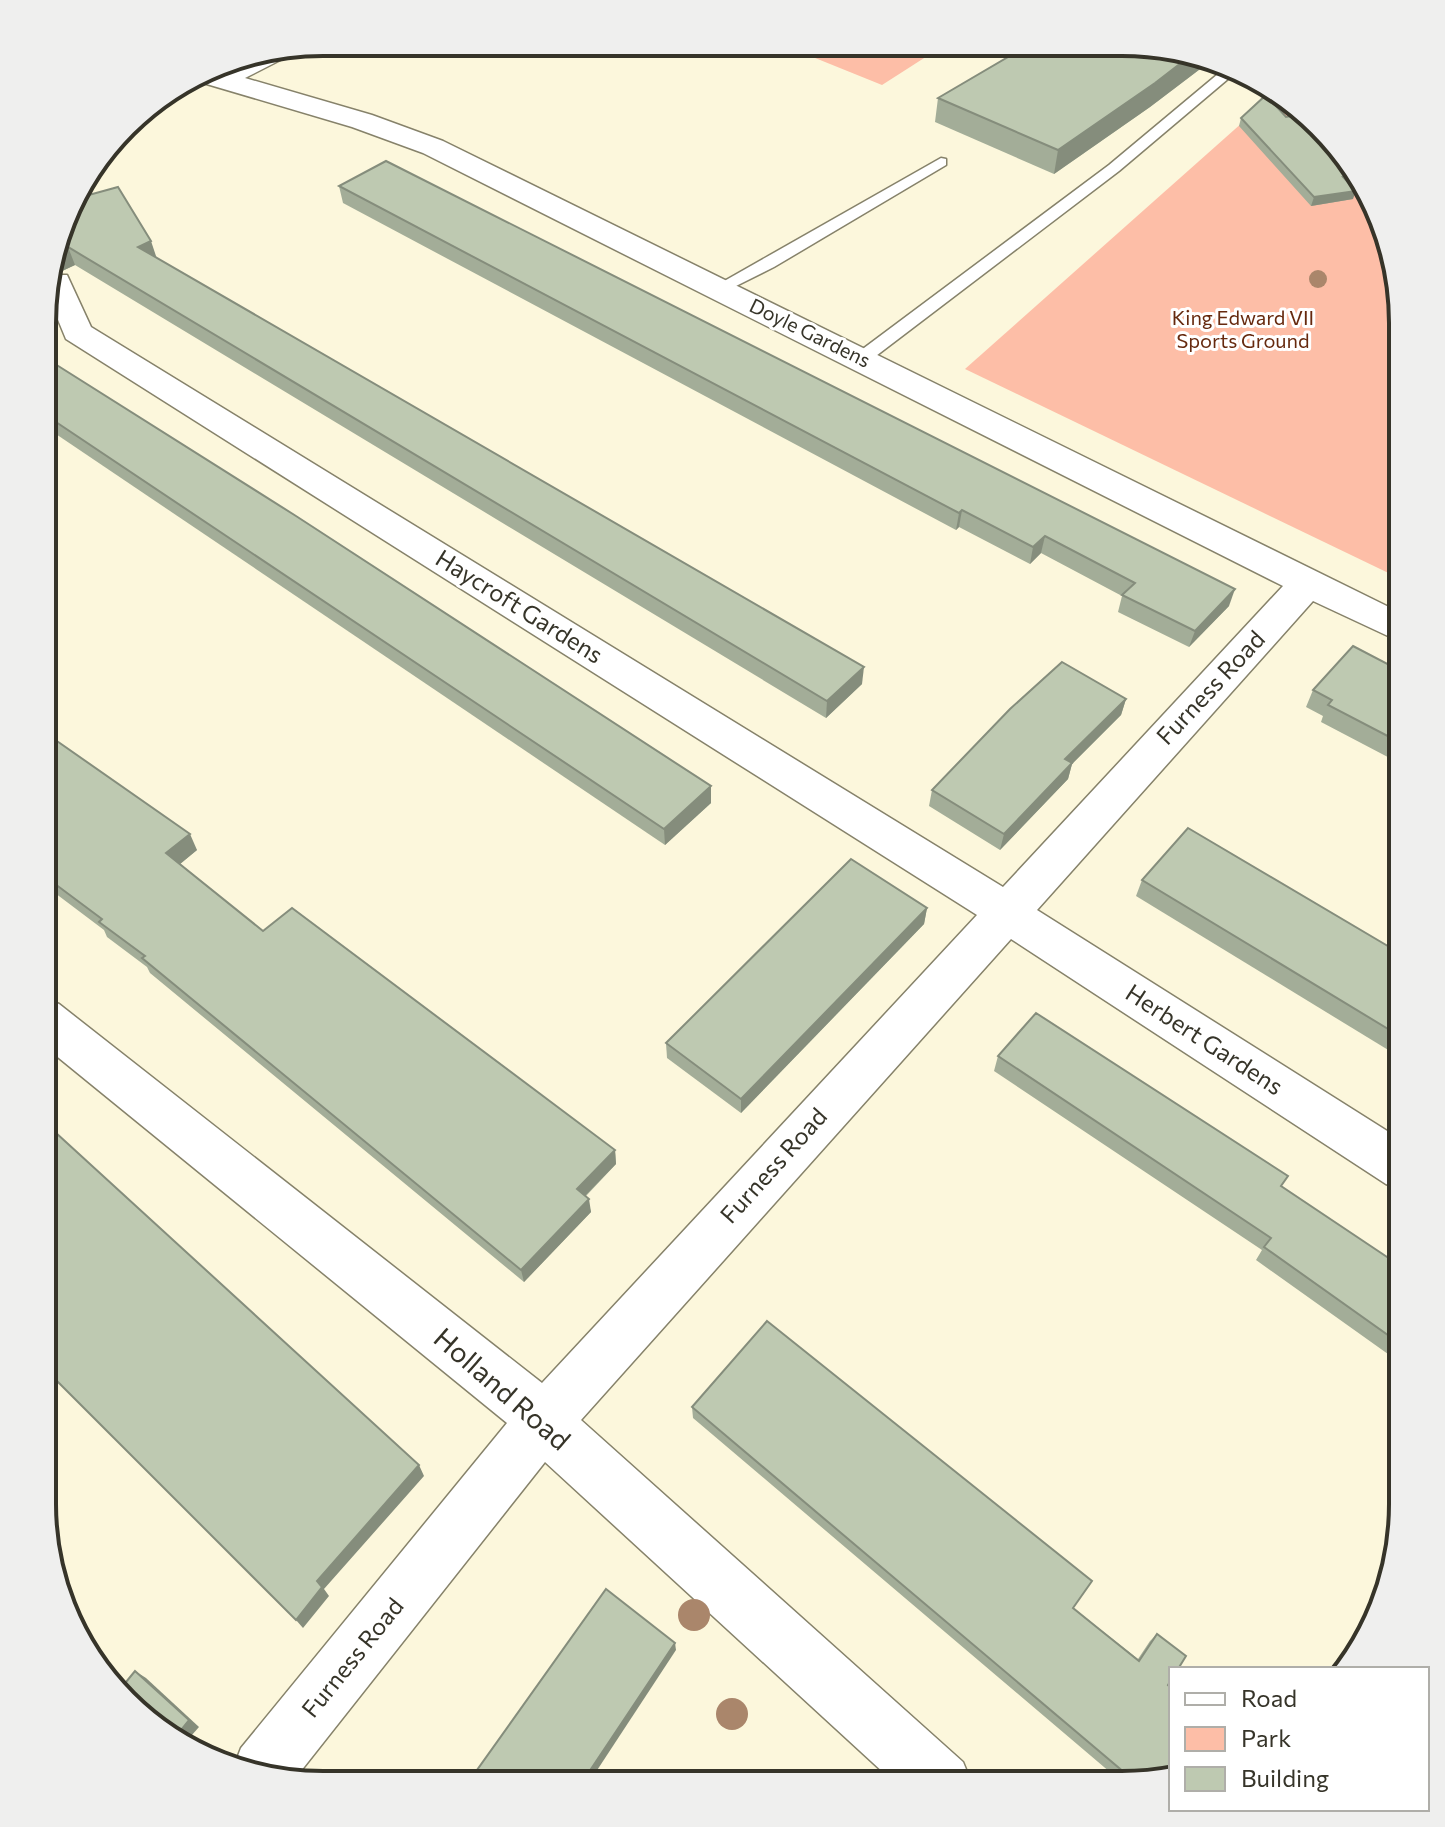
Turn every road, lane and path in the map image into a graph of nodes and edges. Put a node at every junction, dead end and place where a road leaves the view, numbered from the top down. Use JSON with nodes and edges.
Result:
{"nodes":[{"id":1,"x":1224,"y":76,"type":"edge"},
{"id":2,"x":217,"y":78,"type":"edge"},
{"id":3,"x":941,"y":162,"type":"dead end"},
{"id":4,"x":58,"y":287,"type":"edge"},
{"id":5,"x":720,"y":288,"type":"junction"},
{"id":6,"x":862,"y":358,"type":"junction"},
{"id":7,"x":1308,"y":582,"type":"junction"},
{"id":8,"x":1389,"y":623,"type":"edge"},
{"id":9,"x":1005,"y":912,"type":"junction"},
{"id":10,"x":56,"y":1039,"type":"edge"},
{"id":11,"x":1388,"y":1159,"type":"edge"},
{"id":12,"x":542,"y":1423,"type":"junction"},
{"id":13,"x":267,"y":1765,"type":"edge"},
{"id":14,"x":926,"y":1770,"type":"edge"}],
"edges":[{"from":1,"to":6,"type":"lane"},
{"from":2,"to":5,"type":"street","name":"Doyle Gardens"},
{"from":3,"to":5,"type":"lane"},
{"from":4,"to":9,"type":"street","name":"Haycroft Gardens"},
{"from":5,"to":6,"type":"street","name":"Doyle Gardens"},
{"from":6,"to":7,"type":"street","name":"Doyle Gardens"},
{"from":7,"to":8,"type":"street","name":"Doyle Gardens"},
{"from":7,"to":9,"type":"street","name":"Furness Road"},
{"from":9,"to":11,"type":"street","name":"Herbert Gardens"},
{"from":9,"to":12,"type":"street","name":"Furness Road"},
{"from":10,"to":12,"type":"street","name":"Holland Road"},
{"from":12,"to":13,"type":"street","name":"Furness Road"},
{"from":12,"to":14,"type":"street","name":"Holland Road"}]}
